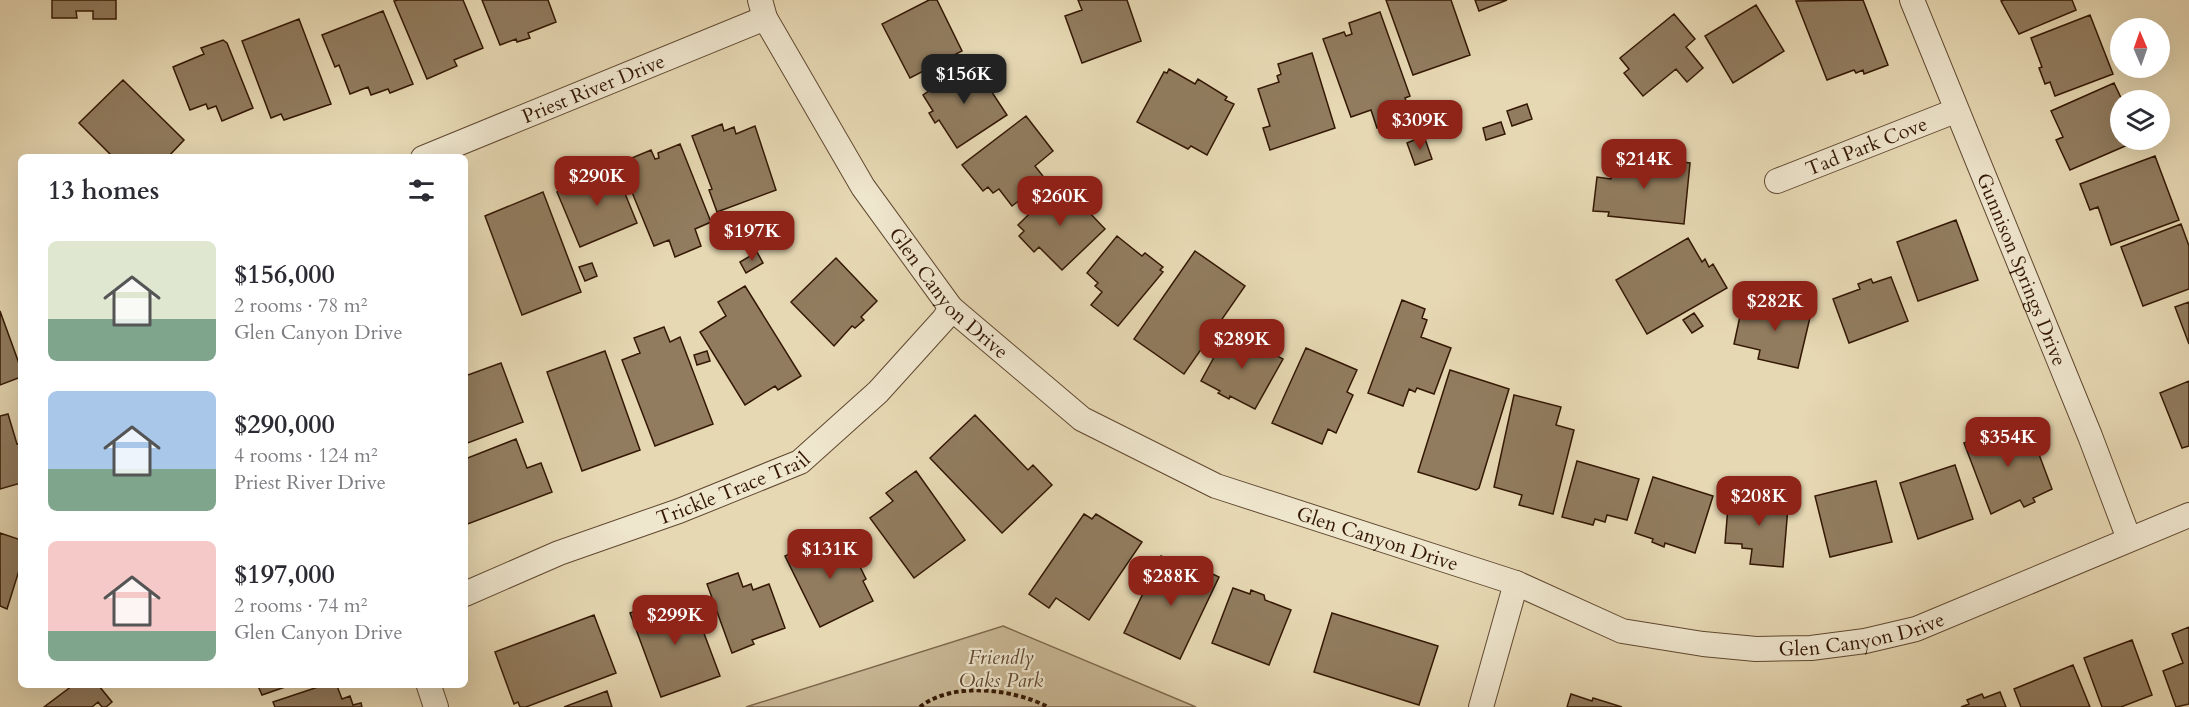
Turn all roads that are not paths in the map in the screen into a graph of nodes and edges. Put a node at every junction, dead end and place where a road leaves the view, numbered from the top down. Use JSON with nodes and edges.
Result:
{"nodes":[{"id":1,"x":1912,"y":0,"type":"edge"},
{"id":2,"x":762,"y":9,"type":"edge"},
{"id":3,"x":1955,"y":111,"type":"junction"},
{"id":4,"x":432,"y":154,"type":"edge"},
{"id":5,"x":1777,"y":181,"type":"dead end"},
{"id":6,"x":951,"y":308,"type":"junction"},
{"id":7,"x":2189,"y":515,"type":"edge"},
{"id":8,"x":2129,"y":539,"type":"junction"},
{"id":9,"x":1516,"y":583,"type":"junction"},
{"id":10,"x":468,"y":593,"type":"edge"},
{"id":11,"x":430,"y":688,"type":"edge"},
{"id":12,"x":436,"y":707,"type":"edge"},
{"id":13,"x":1481,"y":707,"type":"edge"}],
"edges":[{"from":1,"to":3,"type":"street","name":"Gunnison Springs Drive"},
{"from":2,"to":4,"type":"street","name":"Priest River Drive"},
{"from":2,"to":6,"type":"street","name":"Glen Canyon Drive"},
{"from":3,"to":5,"type":"street","name":"Tad Park Cove"},
{"from":3,"to":8,"type":"street","name":"Gunnison Springs Drive"},
{"from":6,"to":9,"type":"street","name":"Glen Canyon Drive"},
{"from":6,"to":10,"type":"street","name":"Trickle Trace Trail"},
{"from":7,"to":8,"type":"street","name":"Glen Canyon Drive"},
{"from":8,"to":9,"type":"street","name":"Glen Canyon Drive"},
{"from":9,"to":13,"type":"street"},
{"from":11,"to":12,"type":"street"}]}
